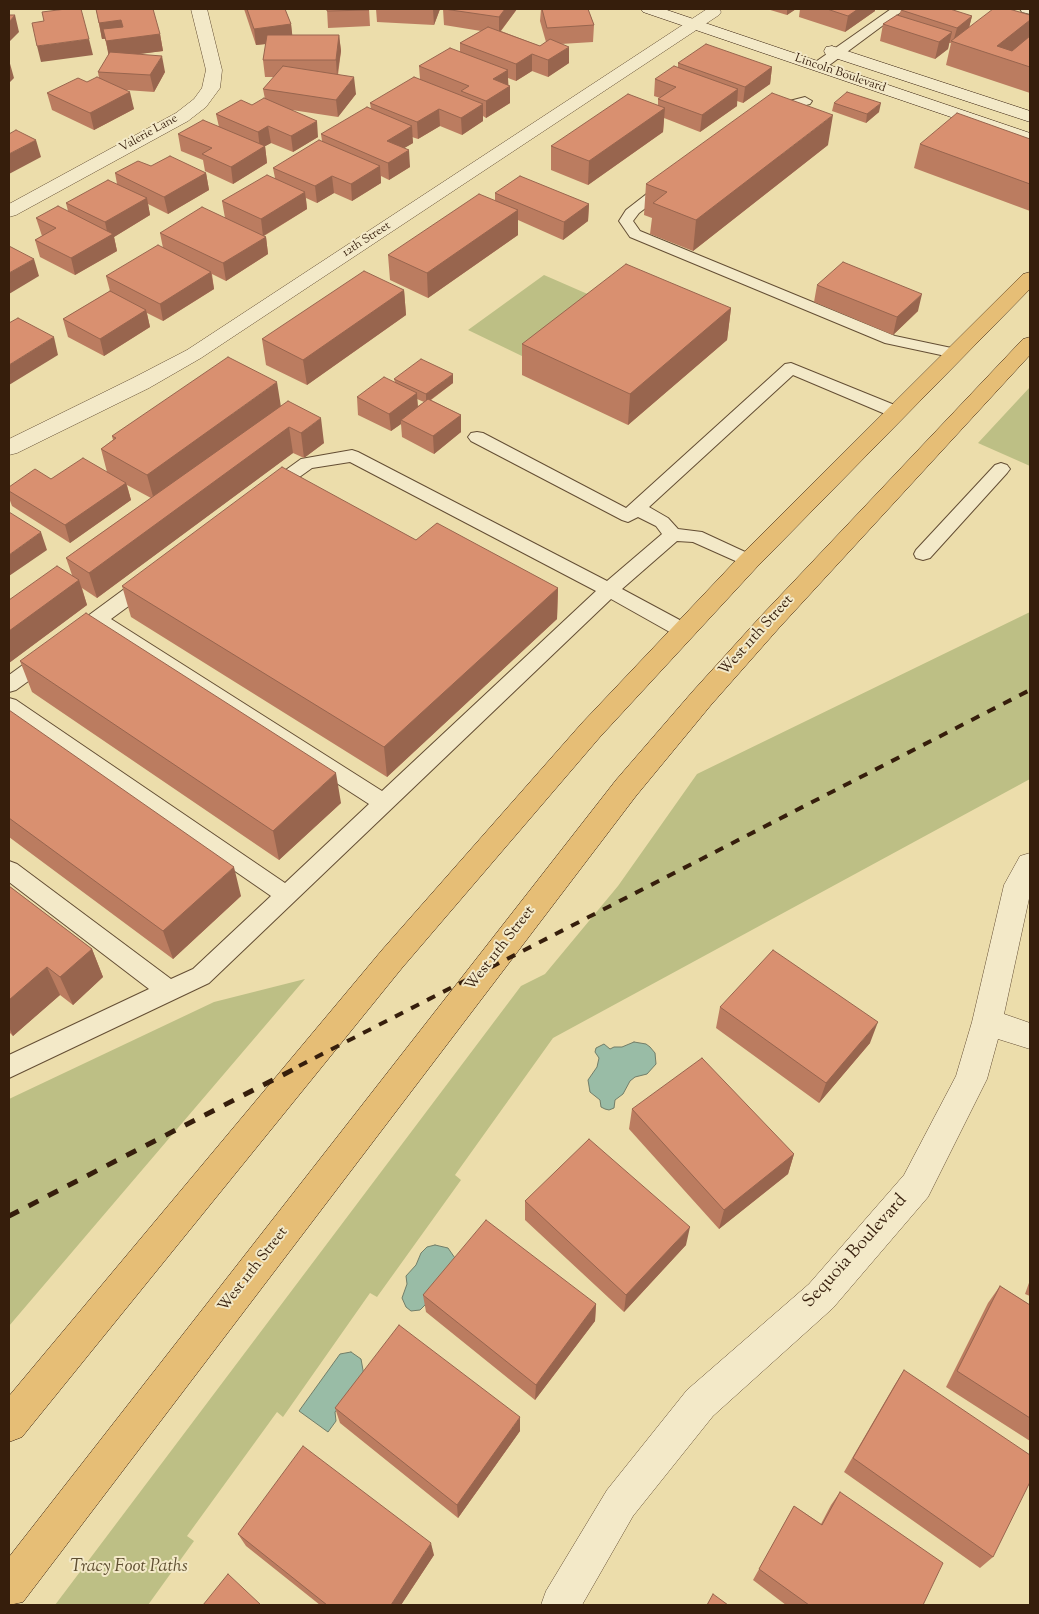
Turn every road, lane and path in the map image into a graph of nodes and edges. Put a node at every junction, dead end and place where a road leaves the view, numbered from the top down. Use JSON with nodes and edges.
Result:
{"nodes":[{"id":1,"x":199,"y":9,"type":"edge"},
{"id":2,"x":649,"y":9,"type":"edge"},
{"id":3,"x":899,"y":9,"type":"edge"},
{"id":4,"x":1026,"y":9,"type":"edge"},
{"id":5,"x":1030,"y":10,"type":"edge"},
{"id":6,"x":711,"y":15,"type":"edge"},
{"id":7,"x":820,"y":47,"type":"dead end"},
{"id":8,"x":838,"y":53,"type":"junction"},
{"id":9,"x":818,"y":66,"type":"junction"},
{"id":10,"x":805,"y":101,"type":"dead end"},
{"id":11,"x":1030,"y":116,"type":"edge"},
{"id":12,"x":756,"y":121,"type":"edge"},
{"id":13,"x":1028,"y":136,"type":"edge"},
{"id":14,"x":679,"y":176,"type":"edge"},
{"id":15,"x":9,"y":211,"type":"edge"},
{"id":16,"x":1030,"y":278,"type":"edge"},
{"id":17,"x":1030,"y":342,"type":"edge"},
{"id":18,"x":955,"y":353,"type":"junction"},
{"id":19,"x":896,"y":412,"type":"junction"},
{"id":20,"x":477,"y":437,"type":"dead end"},
{"id":21,"x":9,"y":448,"type":"edge"},
{"id":22,"x":1001,"y":469,"type":"dead end"},
{"id":23,"x":260,"y":498,"type":"edge"},
{"id":24,"x":637,"y":508,"type":"junction"},
{"id":25,"x":673,"y":535,"type":"junction"},
{"id":26,"x":923,"y":554,"type":"dead end"},
{"id":27,"x":749,"y":561,"type":"junction"},
{"id":28,"x":159,"y":573,"type":"edge"},
{"id":29,"x":609,"y":590,"type":"junction"},
{"id":30,"x":97,"y":619,"type":"junction"},
{"id":31,"x":682,"y":630,"type":"junction"},
{"id":32,"x":9,"y":686,"type":"edge"},
{"id":33,"x":9,"y":705,"type":"edge"},
{"id":34,"x":384,"y":802,"type":"junction"},
{"id":35,"x":1030,"y":864,"type":"edge"},
{"id":36,"x":9,"y":870,"type":"edge"},
{"id":37,"x":286,"y":895,"type":"junction"},
{"id":38,"x":169,"y":991,"type":"junction"},
{"id":39,"x":987,"y":1022,"type":"junction"},
{"id":40,"x":1030,"y":1036,"type":"edge"},
{"id":41,"x":9,"y":1067,"type":"edge"},
{"id":42,"x":9,"y":1424,"type":"edge"},
{"id":43,"x":9,"y":1588,"type":"edge"},
{"id":44,"x":560,"y":1605,"type":"edge"}],
"edges":[{"from":1,"to":15,"type":"street","name":"Valerie Lane"},
{"from":2,"to":6,"type":"street","name":"Lincoln Boulevard"},
{"from":3,"to":8,"type":"lane"},
{"from":4,"to":5,"type":"lane"},
{"from":6,"to":9,"type":"street","name":"Lincoln Boulevard"},
{"from":6,"to":21,"type":"street","name":"12th Street"},
{"from":7,"to":8,"type":"street","name":"Lincoln Boulevard"},
{"from":8,"to":9,"type":"lane"},
{"from":8,"to":11,"type":"street","name":"Lincoln Boulevard"},
{"from":9,"to":13,"type":"street","name":"Lincoln Boulevard"},
{"from":10,"to":12,"type":"lane"},
{"from":14,"to":18,"type":"lane"},
{"from":16,"to":18,"type":"main road"},
{"from":17,"to":43,"type":"main road","name":"West 11th Street"},
{"from":18,"to":19,"type":"main road"},
{"from":19,"to":24,"type":"lane"},
{"from":19,"to":27,"type":"main road"},
{"from":20,"to":24,"type":"lane"},
{"from":22,"to":26,"type":"lane"},
{"from":23,"to":29,"type":"lane"},
{"from":24,"to":25,"type":"lane"},
{"from":25,"to":27,"type":"lane"},
{"from":25,"to":29,"type":"lane"},
{"from":27,"to":31,"type":"main road"},
{"from":28,"to":30,"type":"lane"},
{"from":29,"to":31,"type":"lane"},
{"from":29,"to":34,"type":"lane"},
{"from":30,"to":32,"type":"lane"},
{"from":30,"to":34,"type":"lane"},
{"from":31,"to":42,"type":"main road"},
{"from":33,"to":37,"type":"lane"},
{"from":34,"to":37,"type":"lane"},
{"from":35,"to":39,"type":"street","name":"Sequoia Boulevard"},
{"from":36,"to":38,"type":"lane"},
{"from":37,"to":38,"type":"lane"},
{"from":38,"to":41,"type":"lane"},
{"from":39,"to":40,"type":"street"},
{"from":39,"to":44,"type":"street","name":"Sequoia Boulevard"}]}
